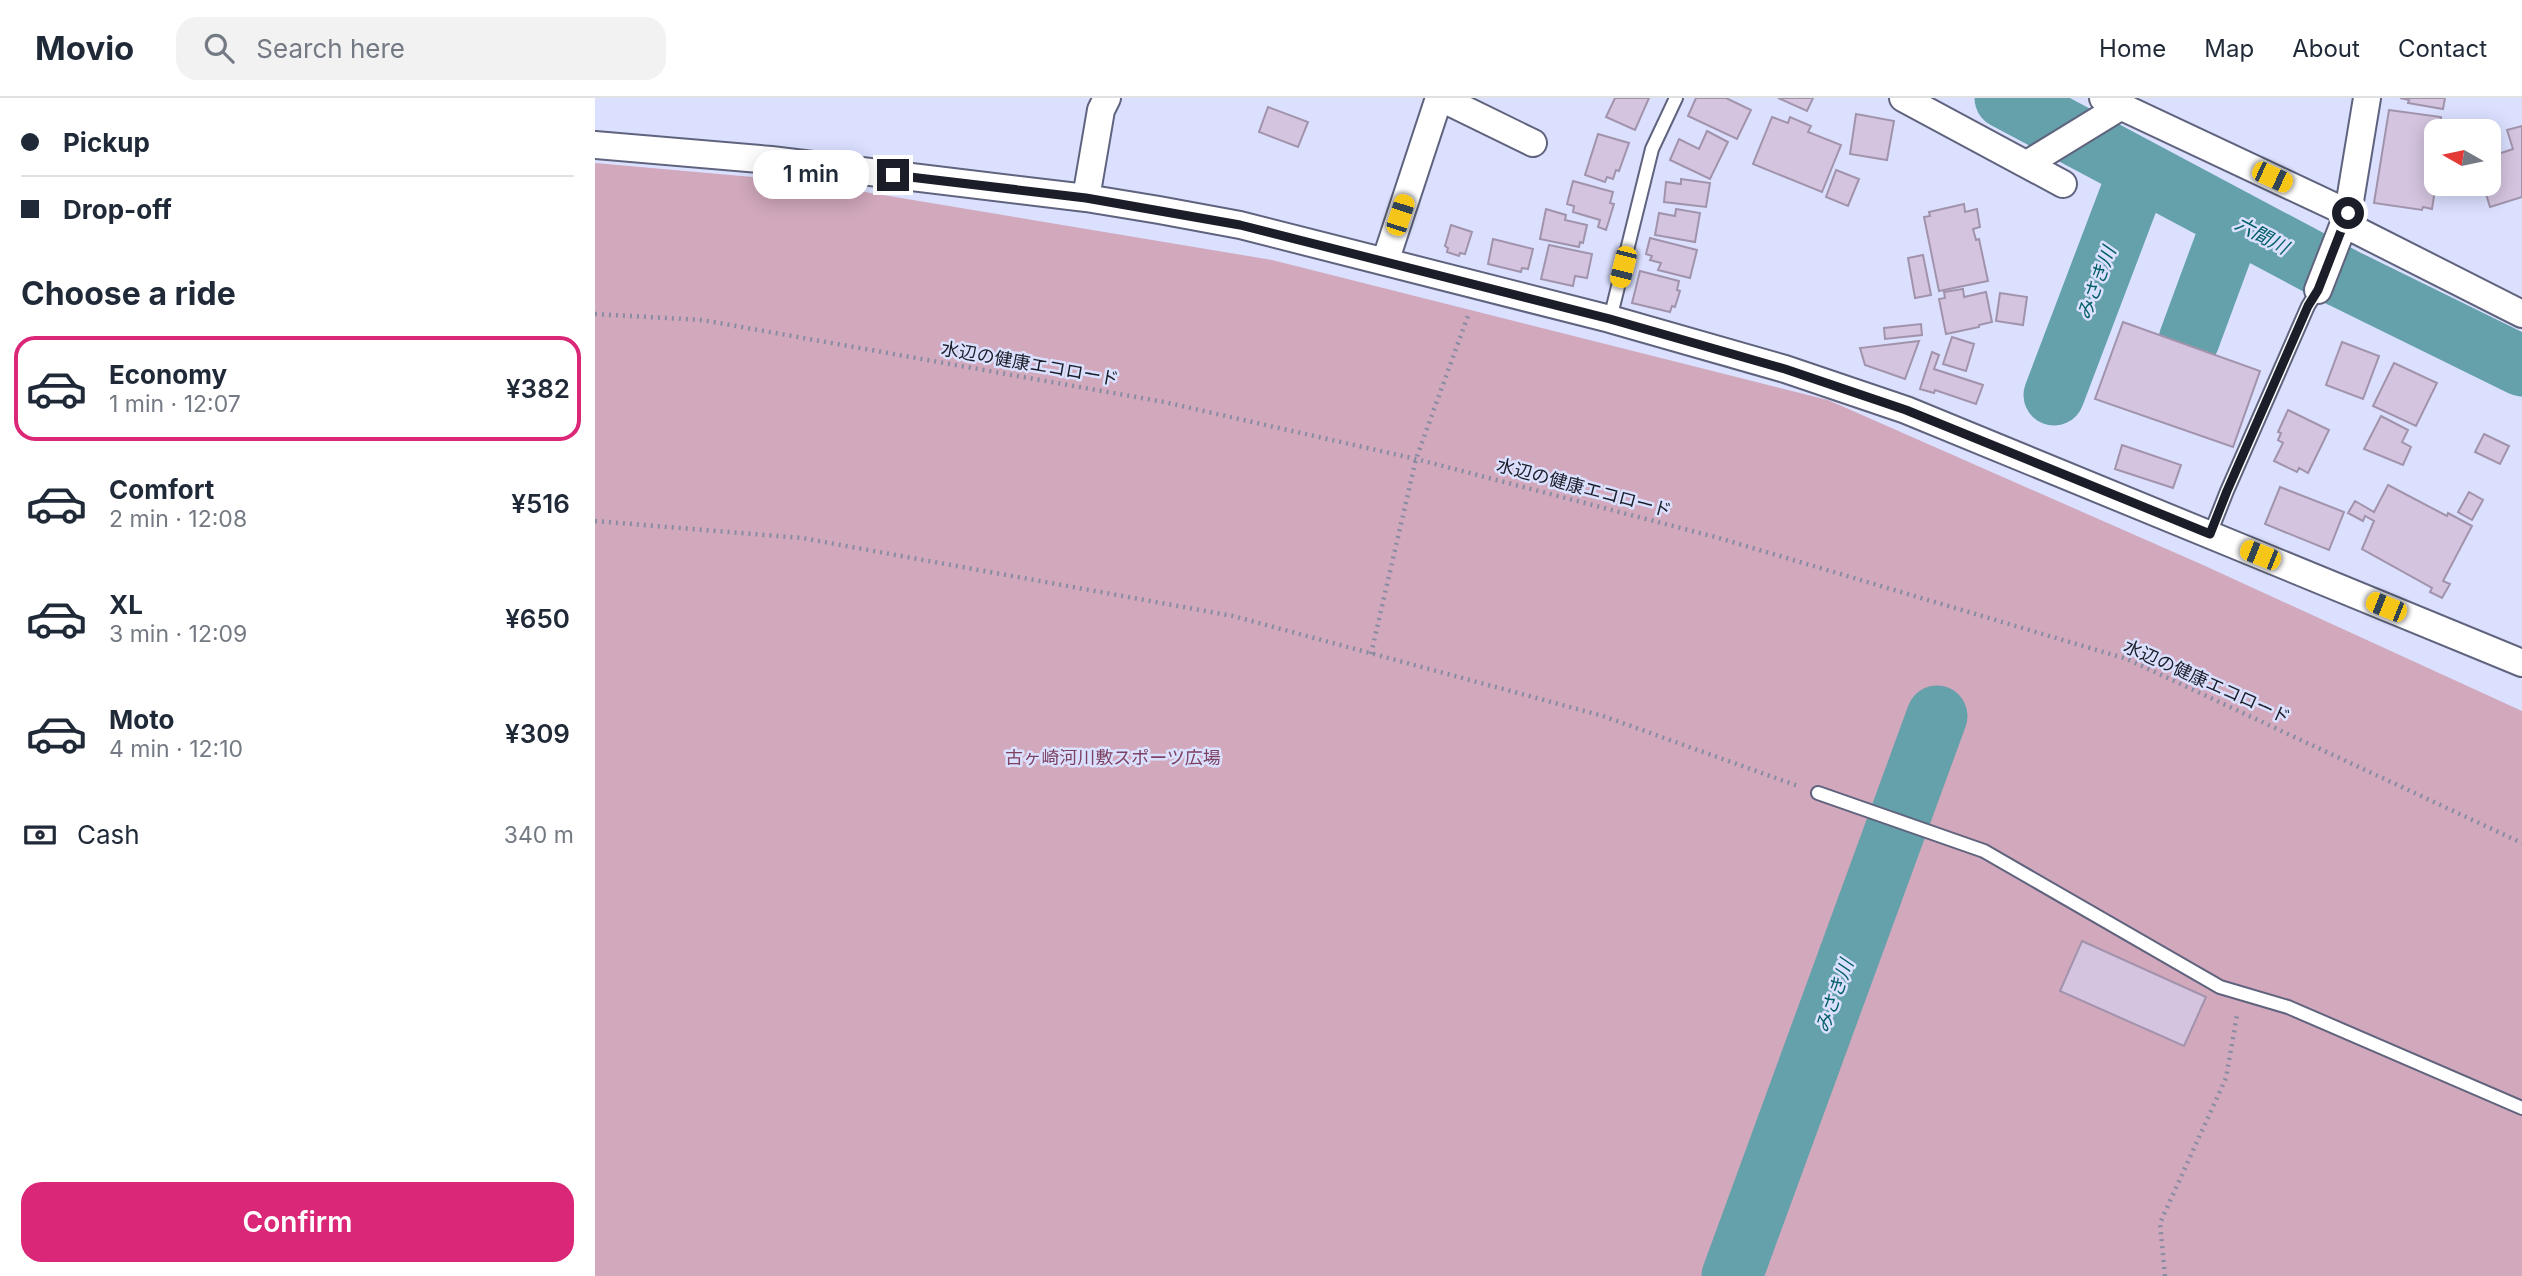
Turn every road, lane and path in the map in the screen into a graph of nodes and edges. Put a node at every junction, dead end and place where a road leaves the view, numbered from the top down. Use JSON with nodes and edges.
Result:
{"nodes":[{"id":1,"x":1107,"y":98,"type":"edge"},
{"id":2,"x":1440,"y":98,"type":"edge"},
{"id":3,"x":1676,"y":98,"type":"edge"},
{"id":4,"x":1903,"y":98,"type":"edge"},
{"id":5,"x":2367,"y":98,"type":"edge"},
{"id":6,"x":2111,"y":102,"type":"edge"},
{"id":7,"x":1533,"y":143,"type":"dead end"},
{"id":8,"x":595,"y":145,"type":"edge"},
{"id":9,"x":2027,"y":164,"type":"junction"},
{"id":10,"x":2063,"y":184,"type":"dead end"},
{"id":11,"x":1086,"y":198,"type":"junction"},
{"id":12,"x":2346,"y":218,"type":"junction"},
{"id":13,"x":1385,"y":262,"type":"junction"},
{"id":14,"x":1479,"y":286,"type":"junction"},
{"id":15,"x":2318,"y":290,"type":"joint"},
{"id":16,"x":595,"y":314,"type":"edge"},
{"id":17,"x":2522,"y":314,"type":"edge"},
{"id":18,"x":1610,"y":319,"type":"junction"},
{"id":19,"x":1416,"y":458,"type":"junction"},
{"id":20,"x":595,"y":521,"type":"edge"},
{"id":21,"x":2210,"y":534,"type":"junction"},
{"id":22,"x":1371,"y":654,"type":"junction"},
{"id":23,"x":2522,"y":663,"type":"edge"},
{"id":24,"x":1818,"y":793,"type":"joint"},
{"id":25,"x":2522,"y":843,"type":"edge"},
{"id":26,"x":2241,"y":993,"type":"junction"},
{"id":27,"x":2522,"y":1108,"type":"edge"},
{"id":28,"x":2165,"y":1276,"type":"edge"}],
"edges":[{"from":1,"to":11,"type":"street"},
{"from":2,"to":7,"type":"street"},
{"from":2,"to":13,"type":"street"},
{"from":3,"to":18,"type":"lane"},
{"from":4,"to":9,"type":"street"},
{"from":5,"to":12,"type":"street"},
{"from":6,"to":9,"type":"street"},
{"from":6,"to":12,"type":"street"},
{"from":8,"to":11,"type":"street"},
{"from":9,"to":10,"type":"street"},
{"from":11,"to":13,"type":"street"},
{"from":12,"to":15,"type":"street"},
{"from":12,"to":17,"type":"street"},
{"from":13,"to":14,"type":"street"},
{"from":14,"to":18,"type":"street"},
{"from":14,"to":19,"type":"path"},
{"from":15,"to":21,"type":"lane"},
{"from":16,"to":19,"type":"path","name":"水辺の健康エコロード"},
{"from":18,"to":21,"type":"street"},
{"from":19,"to":22,"type":"path"},
{"from":19,"to":25,"type":"path","name":"水辺の健康エコロード"},
{"from":20,"to":22,"type":"path"},
{"from":21,"to":23,"type":"street"},
{"from":22,"to":24,"type":"path"},
{"from":24,"to":26,"type":"lane"},
{"from":26,"to":27,"type":"lane"},
{"from":26,"to":28,"type":"path"}]}
